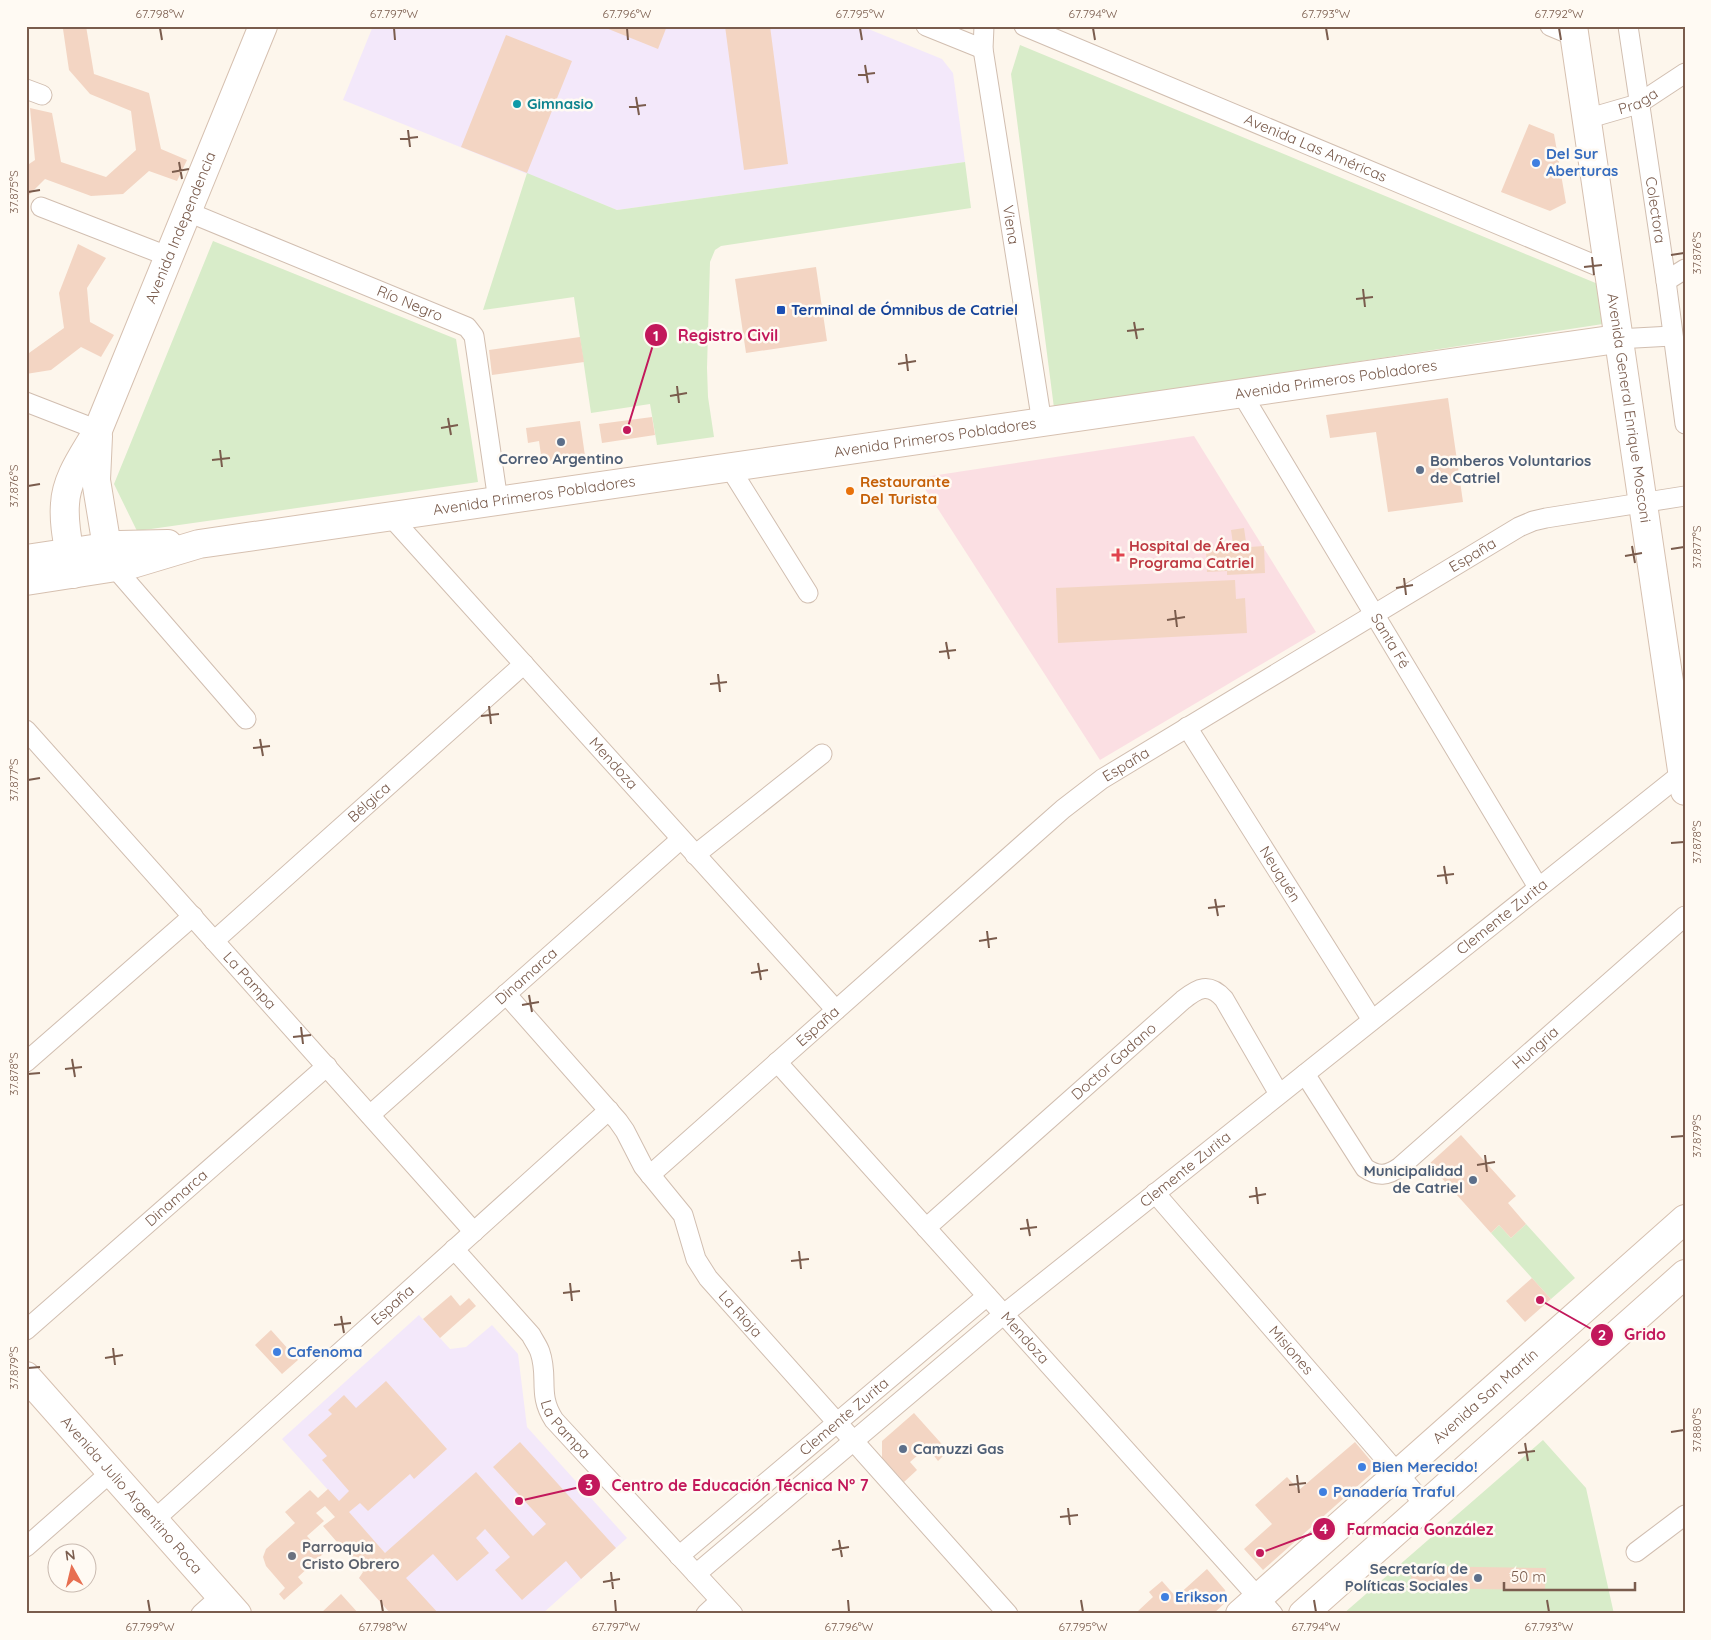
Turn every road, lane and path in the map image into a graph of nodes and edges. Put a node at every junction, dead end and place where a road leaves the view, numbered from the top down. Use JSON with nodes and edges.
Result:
{"nodes":[{"id":1,"x":262,"y":26,"type":"edge"},
{"id":2,"x":926,"y":26,"type":"edge"},
{"id":3,"x":984,"y":26,"type":"edge"},
{"id":4,"x":1024,"y":26,"type":"edge"},
{"id":5,"x":1628,"y":26,"type":"edge"},
{"id":6,"x":1566,"y":30,"type":"edge"},
{"id":7,"x":984,"y":49,"type":"junction"},
{"id":8,"x":1685,"y":73,"type":"edge"},
{"id":9,"x":1638,"y":104,"type":"junction"},
{"id":10,"x":1586,"y":119,"type":"junction"},
{"id":11,"x":41,"y":207,"type":"dead end"},
{"id":12,"x":188,"y":212,"type":"junction"},
{"id":13,"x":170,"y":257,"type":"junction"},
{"id":14,"x":1685,"y":269,"type":"edge"},
{"id":15,"x":1608,"y":270,"type":"junction"},
{"id":16,"x":1666,"y":281,"type":"junction"},
{"id":17,"x":1672,"y":336,"type":"junction"},
{"id":18,"x":1617,"y":339,"type":"junction"},
{"id":19,"x":1242,"y":394,"type":"junction"},
{"id":20,"x":26,"y":402,"type":"edge"},
{"id":21,"x":1042,"y":423,"type":"junction"},
{"id":22,"x":1685,"y":424,"type":"edge"},
{"id":23,"x":98,"y":430,"type":"junction"},
{"id":24,"x":730,"y":468,"type":"junction"},
{"id":25,"x":1685,"y":496,"type":"edge"},
{"id":26,"x":498,"y":501,"type":"junction"},
{"id":27,"x":1642,"y":503,"type":"junction"},
{"id":28,"x":391,"y":517,"type":"junction"},
{"id":29,"x":26,"y":559,"type":"edge"},
{"id":30,"x":93,"y":562,"type":"junction"},
{"id":31,"x":26,"y":581,"type":"edge"},
{"id":32,"x":808,"y":593,"type":"dead end"},
{"id":33,"x":1374,"y":614,"type":"junction"},
{"id":34,"x":524,"y":664,"type":"junction"},
{"id":35,"x":246,"y":719,"type":"dead end"},
{"id":36,"x":1187,"y":727,"type":"junction"},
{"id":37,"x":26,"y":730,"type":"edge"},
{"id":38,"x":822,"y":754,"type":"dead end"},
{"id":39,"x":1684,"y":778,"type":"edge"},
{"id":40,"x":681,"y":839,"type":"junction"},
{"id":41,"x":695,"y":854,"type":"junction"},
{"id":42,"x":1538,"y":887,"type":"junction"},
{"id":43,"x":193,"y":916,"type":"junction"},
{"id":44,"x":1685,"y":916,"type":"edge"},
{"id":45,"x":214,"y":941,"type":"junction"},
{"id":46,"x":506,"y":994,"type":"junction"},
{"id":47,"x":836,"y":1010,"type":"junction"},
{"id":48,"x":1372,"y":1020,"type":"junction"},
{"id":49,"x":28,"y":1058,"type":"edge"},
{"id":50,"x":777,"y":1062,"type":"junction"},
{"id":51,"x":327,"y":1066,"type":"junction"},
{"id":52,"x":1305,"y":1074,"type":"junction"},
{"id":53,"x":1279,"y":1094,"type":"junction"},
{"id":54,"x":609,"y":1110,"type":"junction"},
{"id":55,"x":370,"y":1115,"type":"junction"},
{"id":56,"x":650,"y":1175,"type":"junction"},
{"id":57,"x":1155,"y":1193,"type":"junction"},
{"id":58,"x":1685,"y":1219,"type":"edge"},
{"id":59,"x":926,"y":1228,"type":"junction"},
{"id":60,"x":474,"y":1232,"type":"junction"},
{"id":61,"x":454,"y":1249,"type":"junction"},
{"id":62,"x":1685,"y":1274,"type":"edge"},
{"id":63,"x":987,"y":1296,"type":"junction"},
{"id":64,"x":1004,"y":1314,"type":"junction"},
{"id":65,"x":26,"y":1330,"type":"edge"},
{"id":66,"x":26,"y":1376,"type":"edge"},
{"id":67,"x":837,"y":1422,"type":"junction"},
{"id":68,"x":854,"y":1441,"type":"junction"},
{"id":69,"x":111,"y":1472,"type":"junction"},
{"id":70,"x":1398,"y":1474,"type":"junction"},
{"id":71,"x":1426,"y":1506,"type":"junction"},
{"id":72,"x":1685,"y":1515,"type":"edge"},
{"id":73,"x":154,"y":1520,"type":"junction"},
{"id":74,"x":26,"y":1547,"type":"edge"},
{"id":75,"x":1636,"y":1552,"type":"dead end"},
{"id":76,"x":679,"y":1556,"type":"junction"},
{"id":77,"x":696,"y":1574,"type":"junction"},
{"id":78,"x":229,"y":1605,"type":"edge"},
{"id":79,"x":727,"y":1607,"type":"edge"},
{"id":80,"x":1257,"y":1608,"type":"edge"},
{"id":81,"x":201,"y":1614,"type":"edge"},
{"id":82,"x":706,"y":1614,"type":"edge"},
{"id":83,"x":1008,"y":1614,"type":"edge"},
{"id":84,"x":1303,"y":1614,"type":"edge"}],
"edges":[{"from":1,"to":12,"type":"street","name":"Avenida Independencia"},
{"from":2,"to":7,"type":"street"},
{"from":3,"to":7,"type":"street","name":"Viena"},
{"from":4,"to":15,"type":"street","name":"Avenida Las Américas"},
{"from":5,"to":9,"type":"street","name":"Colectora"},
{"from":6,"to":10,"type":"street","name":"Avenida General Enrique Mosconi"},
{"from":7,"to":21,"type":"street","name":"Viena"},
{"from":8,"to":9,"type":"street","name":"Praga"},
{"from":9,"to":10,"type":"street","name":"Praga"},
{"from":9,"to":16,"type":"street","name":"Colectora"},
{"from":10,"to":15,"type":"street","name":"Avenida General Enrique Mosconi"},
{"from":11,"to":13,"type":"street"},
{"from":12,"to":13,"type":"street","name":"Avenida Independencia"},
{"from":12,"to":26,"type":"street","name":"Río Negro"},
{"from":13,"to":23,"type":"street","name":"Avenida Independencia"},
{"from":14,"to":16,"type":"street"},
{"from":15,"to":18,"type":"street","name":"Avenida General Enrique Mosconi"},
{"from":16,"to":17,"type":"street","name":"Colectora"},
{"from":17,"to":18,"type":"street","name":"Avenida Primeros Pobladores"},
{"from":17,"to":22,"type":"street","name":"Colectora"},
{"from":18,"to":19,"type":"street","name":"Avenida Primeros Pobladores"},
{"from":18,"to":27,"type":"street","name":"Avenida General Enrique Mosconi"},
{"from":19,"to":21,"type":"street","name":"Avenida Primeros Pobladores"},
{"from":19,"to":33,"type":"street","name":"Santa Fé"},
{"from":20,"to":23,"type":"street"},
{"from":21,"to":24,"type":"street","name":"Avenida Primeros Pobladores"},
{"from":23,"to":30,"type":"street","name":"Avenida Independencia"},
{"from":23,"to":30,"type":"street","name":"Avenida Independencia"},
{"from":24,"to":26,"type":"street","name":"Avenida Primeros Pobladores"},
{"from":24,"to":32,"type":"street"},
{"from":25,"to":27,"type":"street","name":"España"},
{"from":26,"to":28,"type":"street","name":"Avenida Primeros Pobladores"},
{"from":27,"to":33,"type":"street","name":"España"},
{"from":27,"to":39,"type":"street","name":"Avenida General Enrique Mosconi"},
{"from":28,"to":30,"type":"street","name":"Avenida Primeros Pobladores"},
{"from":28,"to":34,"type":"street","name":"Mendoza"},
{"from":29,"to":30,"type":"street","name":"Avenida Primeros Pobladores"},
{"from":30,"to":31,"type":"street","name":"Avenida Primeros Pobladores"},
{"from":30,"to":35,"type":"street"},
{"from":33,"to":36,"type":"street","name":"España"},
{"from":33,"to":42,"type":"street","name":"Santa Fé"},
{"from":34,"to":40,"type":"street","name":"Mendoza"},
{"from":34,"to":45,"type":"street","name":"Bélgica"},
{"from":36,"to":47,"type":"street","name":"España"},
{"from":36,"to":48,"type":"street","name":"Neuquén"},
{"from":37,"to":43,"type":"street","name":"La Pampa"},
{"from":38,"to":41,"type":"street"},
{"from":39,"to":42,"type":"street","name":"Clemente Zurita"},
{"from":40,"to":41,"type":"street","name":"Mendoza"},
{"from":40,"to":46,"type":"street","name":"Dinamarca"},
{"from":41,"to":47,"type":"street","name":"Mendoza"},
{"from":42,"to":48,"type":"street","name":"Clemente Zurita"},
{"from":43,"to":45,"type":"street","name":"La Pampa"},
{"from":43,"to":49,"type":"street"},
{"from":44,"to":52,"type":"street","name":"Hungria"},
{"from":45,"to":51,"type":"street","name":"La Pampa"},
{"from":46,"to":54,"type":"street","name":"La Rioja"},
{"from":46,"to":55,"type":"street","name":"Dinamarca"},
{"from":47,"to":50,"type":"street","name":"España"},
{"from":48,"to":52,"type":"street","name":"Clemente Zurita"},
{"from":50,"to":56,"type":"street","name":"España"},
{"from":50,"to":59,"type":"street","name":"Mendoza"},
{"from":51,"to":55,"type":"street","name":"La Pampa"},
{"from":51,"to":65,"type":"street","name":"Dinamarca"},
{"from":52,"to":53,"type":"street","name":"Clemente Zurita"},
{"from":53,"to":57,"type":"street","name":"Clemente Zurita"},
{"from":53,"to":59,"type":"street","name":"Doctor Gadano"},
{"from":54,"to":56,"type":"street","name":"La Rioja"},
{"from":54,"to":60,"type":"street","name":"España"},
{"from":55,"to":60,"type":"street","name":"La Pampa"},
{"from":56,"to":67,"type":"street","name":"La Rioja"},
{"from":57,"to":64,"type":"street","name":"Clemente Zurita"},
{"from":57,"to":70,"type":"street","name":"Misiones"},
{"from":58,"to":70,"type":"street","name":"Avenida San Martín"},
{"from":59,"to":63,"type":"street","name":"Mendoza"},
{"from":60,"to":61,"type":"street","name":"España"},
{"from":61,"to":73,"type":"street","name":"España"},
{"from":61,"to":76,"type":"street","name":"La Pampa"},
{"from":62,"to":71,"type":"street"},
{"from":63,"to":64,"type":"street","name":"Mendoza"},
{"from":63,"to":67,"type":"street","name":"Clemente Zurita"},
{"from":64,"to":68,"type":"street","name":"Clemente Zurita"},
{"from":64,"to":80,"type":"street","name":"Mendoza"},
{"from":66,"to":69,"type":"street","name":"Avenida Julio Argentino Roca"},
{"from":67,"to":68,"type":"street","name":"La Rioja"},
{"from":67,"to":76,"type":"street","name":"Clemente Zurita"},
{"from":68,"to":77,"type":"street","name":"Clemente Zurita"},
{"from":68,"to":83,"type":"street","name":"La Rioja"},
{"from":69,"to":73,"type":"street","name":"Avenida Julio Argentino Roca"},
{"from":69,"to":74,"type":"street"},
{"from":70,"to":71,"type":"street","name":"Misiones"},
{"from":70,"to":80,"type":"street","name":"Avenida San Martín"},
{"from":71,"to":84,"type":"street"},
{"from":72,"to":75,"type":"street"},
{"from":73,"to":78,"type":"street","name":"Avenida Julio Argentino Roca"},
{"from":76,"to":77,"type":"street","name":"La Pampa"},
{"from":77,"to":79,"type":"street","name":"La Pampa"},
{"from":78,"to":81,"type":"street"},
{"from":79,"to":82,"type":"street"}]}
